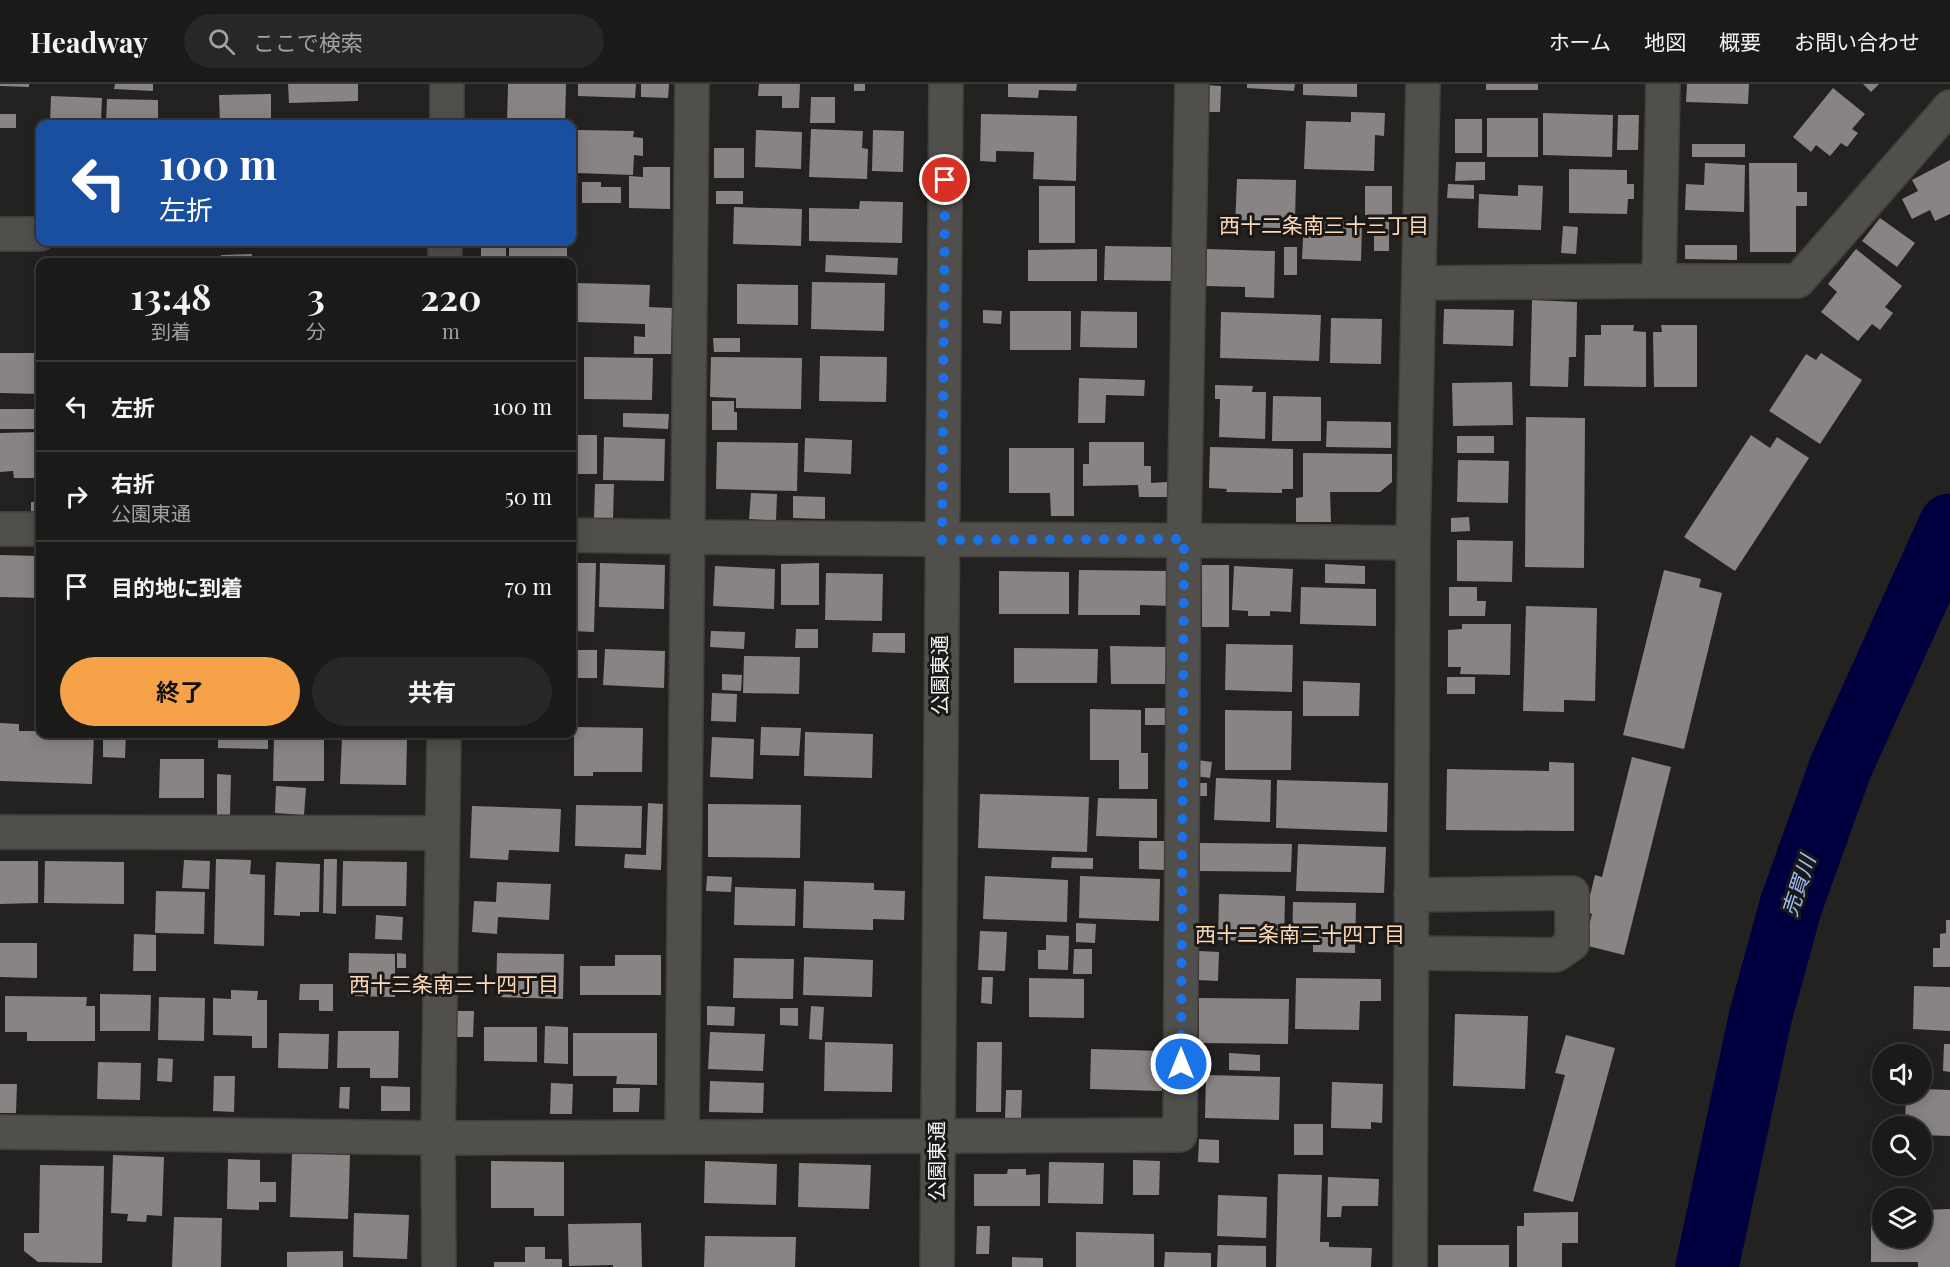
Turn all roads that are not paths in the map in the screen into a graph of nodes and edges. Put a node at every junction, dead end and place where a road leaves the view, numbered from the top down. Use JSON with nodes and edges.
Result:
{"nodes":[{"id":1,"x":447,"y":84,"type":"edge"},
{"id":2,"x":692,"y":84,"type":"edge"},
{"id":3,"x":946,"y":84,"type":"edge"},
{"id":4,"x":1192,"y":84,"type":"edge"},
{"id":5,"x":1423,"y":84,"type":"edge"},
{"id":6,"x":1663,"y":84,"type":"edge"},
{"id":7,"x":1950,"y":107,"type":"edge"},
{"id":8,"x":447,"y":120,"type":"edge"},
{"id":9,"x":0,"y":234,"type":"edge"},
{"id":10,"x":36,"y":234,"type":"edge"},
{"id":11,"x":1659,"y":280,"type":"junction"},
{"id":12,"x":1419,"y":283,"type":"junction"},
{"id":13,"x":0,"y":529,"type":"edge"},
{"id":14,"x":36,"y":529,"type":"edge"},
{"id":15,"x":576,"y":535,"type":"edge"},
{"id":16,"x":687,"y":537,"type":"junction"},
{"id":17,"x":1184,"y":539,"type":"junction"},
{"id":18,"x":942,"y":540,"type":"junction"},
{"id":19,"x":1413,"y":543,"type":"junction"},
{"id":20,"x":444,"y":738,"type":"edge"},
{"id":21,"x":0,"y":832,"type":"edge"},
{"id":22,"x":442,"y":833,"type":"junction"},
{"id":23,"x":1411,"y":894,"type":"junction"},
{"id":24,"x":1411,"y":953,"type":"junction"},
{"id":25,"x":0,"y":1132,"type":"edge"},
{"id":26,"x":937,"y":1136,"type":"junction"},
{"id":27,"x":682,"y":1137,"type":"junction"},
{"id":28,"x":438,"y":1138,"type":"junction"},
{"id":29,"x":439,"y":1267,"type":"edge"},
{"id":30,"x":937,"y":1267,"type":"edge"},
{"id":31,"x":1410,"y":1267,"type":"edge"}],
"edges":[{"from":1,"to":8,"type":"street"},
{"from":2,"to":16,"type":"street"},
{"from":3,"to":18,"type":"street","name":"公園東通"},
{"from":4,"to":17,"type":"street"},
{"from":5,"to":12,"type":"street"},
{"from":6,"to":11,"type":"street"},
{"from":7,"to":11,"type":"street"},
{"from":9,"to":10,"type":"street"},
{"from":11,"to":12,"type":"street"},
{"from":12,"to":19,"type":"street"},
{"from":13,"to":14,"type":"street"},
{"from":15,"to":16,"type":"street"},
{"from":16,"to":18,"type":"street"},
{"from":16,"to":27,"type":"street"},
{"from":17,"to":18,"type":"street"},
{"from":17,"to":19,"type":"street"},
{"from":17,"to":26,"type":"street"},
{"from":18,"to":26,"type":"street","name":"公園東通"},
{"from":19,"to":23,"type":"street"},
{"from":20,"to":22,"type":"street"},
{"from":21,"to":22,"type":"street"},
{"from":22,"to":28,"type":"street"},
{"from":23,"to":24,"type":"street"},
{"from":23,"to":24,"type":"street"},
{"from":24,"to":31,"type":"street"},
{"from":25,"to":28,"type":"street"},
{"from":26,"to":27,"type":"street"},
{"from":26,"to":30,"type":"street","name":"公園東通"},
{"from":27,"to":28,"type":"street"},
{"from":28,"to":29,"type":"street"}]}
